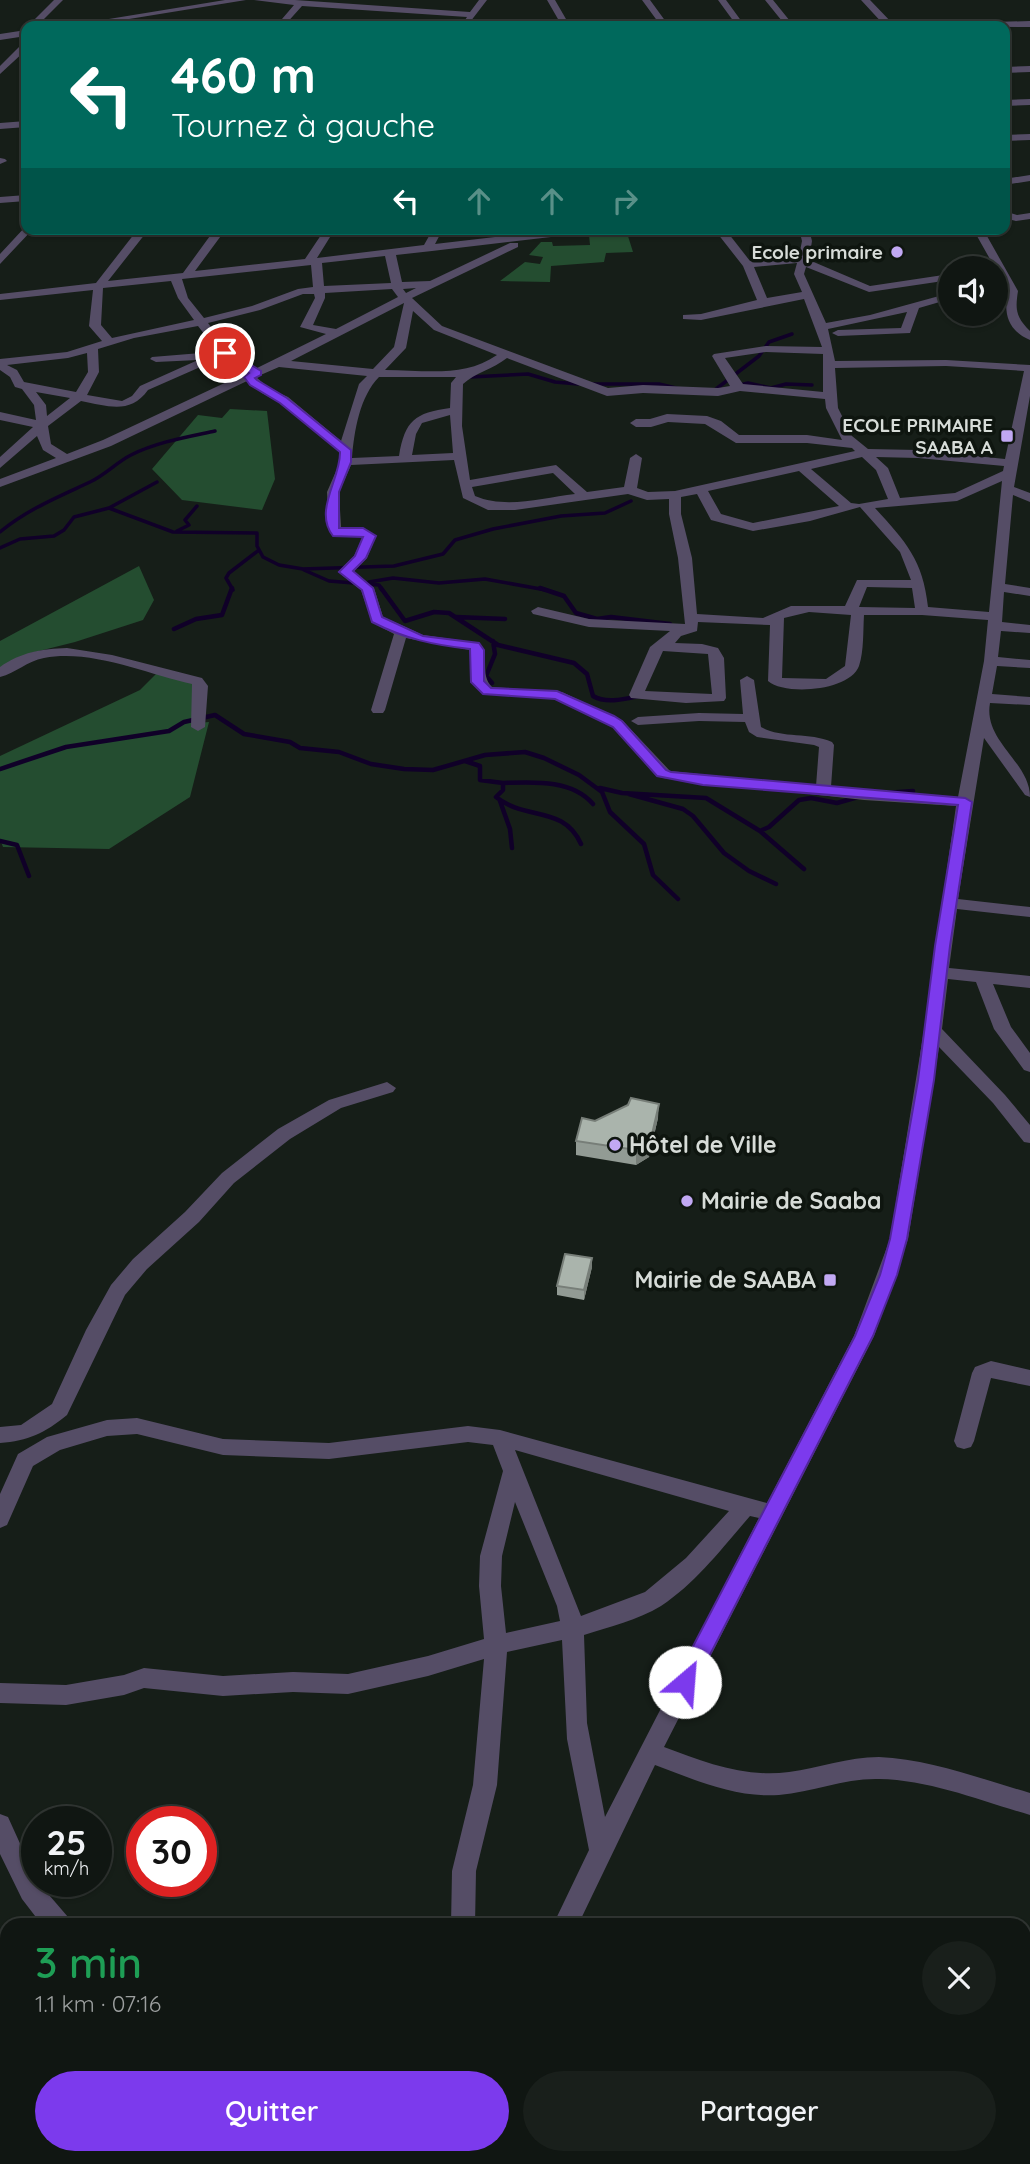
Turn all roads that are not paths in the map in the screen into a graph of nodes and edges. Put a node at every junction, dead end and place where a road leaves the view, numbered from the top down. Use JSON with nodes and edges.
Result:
{"nodes":[{"id":1,"x":59,"y":0,"type":"edge"},
{"id":2,"x":159,"y":0,"type":"edge"},
{"id":3,"x":242,"y":0,"type":"edge"},
{"id":4,"x":258,"y":0,"type":"edge"},
{"id":5,"x":483,"y":0,"type":"edge"},
{"id":6,"x":551,"y":0,"type":"edge"},
{"id":7,"x":646,"y":0,"type":"edge"},
{"id":8,"x":722,"y":0,"type":"edge"},
{"id":9,"x":769,"y":0,"type":"edge"},
{"id":10,"x":865,"y":0,"type":"edge"},
{"id":11,"x":300,"y":3,"type":"junction"},
{"id":12,"x":472,"y":15,"type":"junction"},
{"id":13,"x":144,"y":16,"type":"junction"},
{"id":14,"x":37,"y":21,"type":"edge"},
{"id":15,"x":108,"y":21,"type":"edge"},
{"id":16,"x":138,"y":21,"type":"edge"},
{"id":17,"x":284,"y":21,"type":"edge"},
{"id":18,"x":468,"y":21,"type":"edge"},
{"id":19,"x":563,"y":21,"type":"edge"},
{"id":20,"x":661,"y":21,"type":"edge"},
{"id":21,"x":737,"y":21,"type":"edge"},
{"id":22,"x":786,"y":21,"type":"edge"},
{"id":23,"x":885,"y":21,"type":"edge"},
{"id":24,"x":1030,"y":24,"type":"edge"},
{"id":25,"x":1010,"y":25,"type":"edge"},
{"id":26,"x":21,"y":32,"type":"edge"},
{"id":27,"x":0,"y":37,"type":"edge"},
{"id":28,"x":0,"y":47,"type":"edge"},
{"id":29,"x":21,"y":48,"type":"edge"},
{"id":30,"x":21,"y":52,"type":"edge"},
{"id":31,"x":1012,"y":62,"type":"dead end"},
{"id":32,"x":1025,"y":69,"type":"edge"},
{"id":33,"x":0,"y":71,"type":"edge"},
{"id":34,"x":1030,"y":102,"type":"edge"},
{"id":35,"x":1010,"y":103,"type":"edge"},
{"id":36,"x":21,"y":124,"type":"edge"},
{"id":37,"x":0,"y":126,"type":"edge"},
{"id":38,"x":1030,"y":137,"type":"edge"},
{"id":39,"x":1010,"y":138,"type":"edge"},
{"id":40,"x":1030,"y":178,"type":"edge"},
{"id":41,"x":1010,"y":181,"type":"edge"},
{"id":42,"x":21,"y":198,"type":"edge"},
{"id":43,"x":0,"y":200,"type":"edge"},
{"id":44,"x":1010,"y":216,"type":"edge"},
{"id":45,"x":1030,"y":216,"type":"edge"},
{"id":46,"x":23,"y":235,"type":"edge"},
{"id":47,"x":139,"y":235,"type":"edge"},
{"id":48,"x":217,"y":235,"type":"edge"},
{"id":49,"x":327,"y":235,"type":"edge"},
{"id":50,"x":435,"y":235,"type":"edge"},
{"id":51,"x":525,"y":235,"type":"edge"},
{"id":52,"x":530,"y":235,"type":"edge"},
{"id":53,"x":724,"y":235,"type":"edge"},
{"id":54,"x":806,"y":235,"type":"edge"},
{"id":55,"x":981,"y":235,"type":"edge"},
{"id":56,"x":14,"y":245,"type":"junction"},
{"id":57,"x":0,"y":247,"type":"edge"},
{"id":58,"x":427,"y":250,"type":"junction"},
{"id":59,"x":390,"y":254,"type":"junction"},
{"id":60,"x":991,"y":256,"type":"edge"},
{"id":61,"x":804,"y":260,"type":"junction"},
{"id":62,"x":0,"y":261,"type":"edge"},
{"id":63,"x":312,"y":262,"type":"junction"},
{"id":64,"x":748,"y":264,"type":"junction"},
{"id":65,"x":180,"y":277,"type":"junction"},
{"id":66,"x":938,"y":279,"type":"edge"},
{"id":67,"x":396,"y":284,"type":"junction"},
{"id":68,"x":434,"y":284,"type":"junction"},
{"id":69,"x":1008,"y":285,"type":"edge"},
{"id":70,"x":98,"y":287,"type":"junction"},
{"id":71,"x":317,"y":290,"type":"junction"},
{"id":72,"x":1008,"y":291,"type":"edge"},
{"id":73,"x":1013,"y":291,"type":"junction"},
{"id":74,"x":807,"y":295,"type":"junction"},
{"id":75,"x":0,"y":297,"type":"edge"},
{"id":76,"x":938,"y":299,"type":"edge"},
{"id":77,"x":408,"y":301,"type":"junction"},
{"id":78,"x":763,"y":302,"type":"junction"},
{"id":79,"x":914,"y":306,"type":"junction"},
{"id":80,"x":687,"y":317,"type":"dead end"},
{"id":81,"x":202,"y":321,"type":"junction"},
{"id":82,"x":823,"y":330,"type":"junction"},
{"id":83,"x":337,"y":333,"type":"junction"},
{"id":84,"x":1030,"y":337,"type":"edge"},
{"id":85,"x":109,"y":341,"type":"junction"},
{"id":86,"x":92,"y":346,"type":"junction"},
{"id":87,"x":222,"y":354,"type":"junction"},
{"id":88,"x":506,"y":354,"type":"junction"},
{"id":89,"x":829,"y":358,"type":"junction"},
{"id":90,"x":156,"y":359,"type":"dead end"},
{"id":91,"x":278,"y":363,"type":"junction"},
{"id":92,"x":0,"y":364,"type":"edge"},
{"id":93,"x":1030,"y":368,"type":"edge"},
{"id":94,"x":374,"y":373,"type":"junction"},
{"id":95,"x":467,"y":374,"type":"junction"},
{"id":96,"x":253,"y":375,"type":"junction"},
{"id":97,"x":740,"y":387,"type":"junction"},
{"id":98,"x":27,"y":388,"type":"junction"},
{"id":99,"x":83,"y":395,"type":"junction"},
{"id":100,"x":829,"y":396,"type":"junction"},
{"id":101,"x":1027,"y":407,"type":"edge"},
{"id":102,"x":457,"y":410,"type":"junction"},
{"id":103,"x":0,"y":416,"type":"edge"},
{"id":104,"x":636,"y":423,"type":"dead end"},
{"id":105,"x":42,"y":425,"type":"junction"},
{"id":106,"x":860,"y":449,"type":"junction"},
{"id":107,"x":345,"y":456,"type":"junction"},
{"id":108,"x":461,"y":456,"type":"junction"},
{"id":109,"x":69,"y":457,"type":"junction"},
{"id":110,"x":405,"y":458,"type":"junction"},
{"id":111,"x":636,"y":458,"type":"dead end"},
{"id":112,"x":0,"y":464,"type":"edge"},
{"id":113,"x":803,"y":468,"type":"junction"},
{"id":114,"x":1009,"y":468,"type":"junction"},
{"id":115,"x":0,"y":483,"type":"edge"},
{"id":116,"x":464,"y":485,"type":"junction"},
{"id":117,"x":1009,"y":489,"type":"junction"},
{"id":118,"x":701,"y":490,"type":"junction"},
{"id":119,"x":630,"y":491,"type":"junction"},
{"id":120,"x":675,"y":495,"type":"junction"},
{"id":121,"x":584,"y":496,"type":"junction"},
{"id":122,"x":1030,"y":498,"type":"edge"},
{"id":123,"x":895,"y":502,"type":"junction"},
{"id":124,"x":865,"y":505,"type":"junction"},
{"id":125,"x":848,"y":507,"type":"junction"},
{"id":126,"x":919,"y":584,"type":"junction"},
{"id":127,"x":1000,"y":587,"type":"junction"},
{"id":128,"x":1030,"y":592,"type":"edge"},
{"id":129,"x":538,"y":611,"type":"dead end"},
{"id":130,"x":854,"y":611,"type":"junction"},
{"id":131,"x":922,"y":611,"type":"junction"},
{"id":132,"x":777,"y":615,"type":"junction"},
{"id":133,"x":996,"y":621,"type":"junction"},
{"id":134,"x":692,"y":623,"type":"junction"},
{"id":135,"x":1030,"y":629,"type":"edge"},
{"id":136,"x":401,"y":632,"type":"junction"},
{"id":137,"x":657,"y":647,"type":"junction"},
{"id":138,"x":991,"y":661,"type":"junction"},
{"id":139,"x":1030,"y":664,"type":"edge"},
{"id":140,"x":0,"y":673,"type":"edge"},
{"id":141,"x":718,"y":678,"type":"junction"},
{"id":142,"x":747,"y":680,"type":"junction"},
{"id":143,"x":775,"y":681,"type":"junction"},
{"id":144,"x":636,"y":695,"type":"junction"},
{"id":145,"x":1030,"y":701,"type":"edge"},
{"id":146,"x":982,"y":705,"type":"junction"},
{"id":147,"x":378,"y":710,"type":"dead end"},
{"id":148,"x":751,"y":718,"type":"junction"},
{"id":149,"x":638,"y":721,"type":"junction"},
{"id":150,"x":618,"y":724,"type":"junction"},
{"id":151,"x":198,"y":727,"type":"dead end"},
{"id":152,"x":824,"y":791,"type":"junction"},
{"id":153,"x":1030,"y":792,"type":"edge"},
{"id":154,"x":965,"y":802,"type":"junction"},
{"id":155,"x":951,"y":903,"type":"junction"},
{"id":156,"x":1030,"y":912,"type":"edge"},
{"id":157,"x":940,"y":974,"type":"junction"},
{"id":158,"x":982,"y":977,"type":"junction"},
{"id":159,"x":1030,"y":982,"type":"edge"},
{"id":160,"x":933,"y":1030,"type":"junction"},
{"id":161,"x":1030,"y":1066,"type":"edge"},
{"id":162,"x":387,"y":1088,"type":"dead end"},
{"id":163,"x":1030,"y":1137,"type":"edge"},
{"id":164,"x":1030,"y":1378,"type":"edge"},
{"id":165,"x":0,"y":1435,"type":"edge"},
{"id":166,"x":499,"y":1438,"type":"junction"},
{"id":167,"x":964,"y":1441,"type":"dead end"},
{"id":168,"x":512,"y":1474,"type":"junction"},
{"id":169,"x":746,"y":1506,"type":"junction"},
{"id":170,"x":773,"y":1513,"type":"junction"},
{"id":171,"x":0,"y":1519,"type":"edge"},
{"id":172,"x":574,"y":1628,"type":"junction"},
{"id":173,"x":496,"y":1645,"type":"junction"},
{"id":174,"x":0,"y":1693,"type":"edge"},
{"id":175,"x":649,"y":1752,"type":"junction"},
{"id":176,"x":1030,"y":1804,"type":"edge"},
{"id":177,"x":0,"y":1825,"type":"edge"},
{"id":178,"x":601,"y":1850,"type":"junction"},
{"id":179,"x":52,"y":1918,"type":"edge"},
{"id":180,"x":463,"y":1918,"type":"edge"},
{"id":181,"x":568,"y":1918,"type":"edge"}],
"edges":[{"from":1,"to":14,"type":"street"},
{"from":2,"to":13,"type":"street"},
{"from":3,"to":13,"type":"street"},
{"from":4,"to":11,"type":"street"},
{"from":5,"to":12,"type":"street"},
{"from":6,"to":19,"type":"street"},
{"from":7,"to":20,"type":"street"},
{"from":8,"to":21,"type":"street"},
{"from":9,"to":22,"type":"street"},
{"from":10,"to":23,"type":"street"},
{"from":11,"to":12,"type":"street"},
{"from":11,"to":17,"type":"street"},
{"from":12,"to":18,"type":"street"},
{"from":13,"to":15,"type":"street"},
{"from":13,"to":16,"type":"street"},
{"from":24,"to":25,"type":"street"},
{"from":26,"to":27,"type":"street"},
{"from":28,"to":29,"type":"street"},
{"from":30,"to":33,"type":"street"},
{"from":31,"to":32,"type":"street"},
{"from":34,"to":35,"type":"street"},
{"from":36,"to":37,"type":"street"},
{"from":38,"to":39,"type":"street"},
{"from":40,"to":41,"type":"street"},
{"from":42,"to":43,"type":"street"},
{"from":44,"to":45,"type":"street"},
{"from":46,"to":56,"type":"street"},
{"from":47,"to":70,"type":"street"},
{"from":48,"to":65,"type":"street"},
{"from":49,"to":63,"type":"street"},
{"from":50,"to":58,"type":"street"},
{"from":51,"to":58,"type":"street"},
{"from":52,"to":68,"type":"street"},
{"from":53,"to":64,"type":"street"},
{"from":54,"to":61,"type":"street"},
{"from":55,"to":60,"type":"street"},
{"from":56,"to":57,"type":"street"},
{"from":56,"to":62,"type":"street"},
{"from":58,"to":59,"type":"street"},
{"from":59,"to":63,"type":"street"},
{"from":59,"to":67,"type":"street"},
{"from":61,"to":64,"type":"street"},
{"from":61,"to":66,"type":"street"},
{"from":61,"to":74,"type":"street"},
{"from":63,"to":65,"type":"street"},
{"from":63,"to":71,"type":"street"},
{"from":64,"to":78,"type":"street"},
{"from":65,"to":70,"type":"street"},
{"from":65,"to":81,"type":"street"},
{"from":67,"to":68,"type":"street"},
{"from":67,"to":71,"type":"street"},
{"from":67,"to":77,"type":"street"},
{"from":68,"to":77,"type":"street"},
{"from":69,"to":73,"type":"street"},
{"from":70,"to":75,"type":"street"},
{"from":70,"to":85,"type":"street"},
{"from":71,"to":81,"type":"street"},
{"from":71,"to":83,"type":"street"},
{"from":72,"to":73,"type":"street"},
{"from":73,"to":84,"type":"street"},
{"from":74,"to":78,"type":"street"},
{"from":74,"to":82,"type":"street"},
{"from":76,"to":79,"type":"street"},
{"from":77,"to":83,"type":"street"},
{"from":77,"to":88,"type":"street"},
{"from":77,"to":94,"type":"street"},
{"from":78,"to":80,"type":"street"},
{"from":79,"to":82,"type":"street"},
{"from":79,"to":82,"type":"street"},
{"from":81,"to":85,"type":"street"},
{"from":81,"to":87,"type":"street"},
{"from":82,"to":89,"type":"street"},
{"from":83,"to":91,"type":"street"},
{"from":85,"to":86,"type":"street"},
{"from":86,"to":92,"type":"street"},
{"from":86,"to":99,"type":"street"},
{"from":87,"to":90,"type":"street"},
{"from":87,"to":96,"type":"street"},
{"from":87,"to":99,"type":"street"},
{"from":88,"to":95,"type":"street"},
{"from":88,"to":97,"type":"street"},
{"from":89,"to":93,"type":"street"},
{"from":89,"to":97,"type":"street"},
{"from":89,"to":100,"type":"street"},
{"from":91,"to":94,"type":"street"},
{"from":91,"to":96,"type":"street"},
{"from":92,"to":98,"type":"street"},
{"from":93,"to":101,"type":"street"},
{"from":94,"to":95,"type":"street"},
{"from":94,"to":107,"type":"street"},
{"from":95,"to":102,"type":"street"},
{"from":96,"to":107,"type":"street"},
{"from":96,"to":109,"type":"street"},
{"from":97,"to":100,"type":"street"},
{"from":98,"to":99,"type":"street"},
{"from":98,"to":105,"type":"street"},
{"from":99,"to":105,"type":"street"},
{"from":100,"to":106,"type":"street"},
{"from":101,"to":114,"type":"street"},
{"from":102,"to":108,"type":"street"},
{"from":102,"to":110,"type":"street"},
{"from":103,"to":105,"type":"street"},
{"from":104,"to":106,"type":"street"},
{"from":105,"to":109,"type":"street"},
{"from":105,"to":112,"type":"street"},
{"from":106,"to":113,"type":"street"},
{"from":106,"to":114,"type":"street"},
{"from":106,"to":123,"type":"street"},
{"from":107,"to":110,"type":"street"},
{"from":107,"to":136,"type":"street"},
{"from":108,"to":110,"type":"street"},
{"from":108,"to":116,"type":"street"},
{"from":109,"to":115,"type":"street"},
{"from":111,"to":119,"type":"street"},
{"from":113,"to":118,"type":"street"},
{"from":113,"to":125,"type":"street"},
{"from":114,"to":117,"type":"street"},
{"from":114,"to":123,"type":"street"},
{"from":116,"to":121,"type":"street"},
{"from":116,"to":121,"type":"street"},
{"from":117,"to":122,"type":"street"},
{"from":117,"to":127,"type":"street"},
{"from":118,"to":120,"type":"street"},
{"from":118,"to":125,"type":"street"},
{"from":119,"to":120,"type":"street"},
{"from":119,"to":121,"type":"street"},
{"from":120,"to":134,"type":"street"},
{"from":123,"to":124,"type":"street"},
{"from":124,"to":125,"type":"street"},
{"from":124,"to":126,"type":"street"},
{"from":126,"to":130,"type":"street"},
{"from":126,"to":131,"type":"street"},
{"from":127,"to":128,"type":"street"},
{"from":127,"to":133,"type":"street"},
{"from":129,"to":134,"type":"street"},
{"from":130,"to":131,"type":"street"},
{"from":130,"to":132,"type":"street"},
{"from":130,"to":143,"type":"street"},
{"from":131,"to":133,"type":"street"},
{"from":132,"to":134,"type":"street"},
{"from":132,"to":143,"type":"street"},
{"from":133,"to":135,"type":"street"},
{"from":133,"to":138,"type":"street"},
{"from":134,"to":137,"type":"street"},
{"from":136,"to":147,"type":"street"},
{"from":136,"to":150,"type":"street"},
{"from":137,"to":141,"type":"street"},
{"from":137,"to":144,"type":"street"},
{"from":138,"to":139,"type":"street"},
{"from":138,"to":146,"type":"street"},
{"from":140,"to":151,"type":"street"},
{"from":141,"to":142,"type":"street"},
{"from":141,"to":144,"type":"street"},
{"from":142,"to":143,"type":"street"},
{"from":142,"to":148,"type":"street"},
{"from":144,"to":149,"type":"street"},
{"from":145,"to":146,"type":"street"},
{"from":146,"to":153,"type":"street"},
{"from":146,"to":154,"type":"street"},
{"from":148,"to":149,"type":"street"},
{"from":148,"to":152,"type":"street"},
{"from":149,"to":150,"type":"street"},
{"from":150,"to":152,"type":"street"},
{"from":152,"to":154,"type":"street"},
{"from":154,"to":155,"type":"street"},
{"from":155,"to":156,"type":"street"},
{"from":155,"to":157,"type":"street"},
{"from":157,"to":158,"type":"street"},
{"from":157,"to":160,"type":"street"},
{"from":158,"to":159,"type":"street"},
{"from":158,"to":161,"type":"street"},
{"from":160,"to":163,"type":"street"},
{"from":160,"to":170,"type":"street"},
{"from":162,"to":165,"type":"street"},
{"from":164,"to":167,"type":"street"},
{"from":166,"to":168,"type":"street"},
{"from":166,"to":169,"type":"street"},
{"from":166,"to":171,"type":"street"},
{"from":168,"to":172,"type":"street"},
{"from":168,"to":173,"type":"street"},
{"from":169,"to":170,"type":"street"},
{"from":169,"to":172,"type":"street"},
{"from":170,"to":175,"type":"street"},
{"from":172,"to":173,"type":"street"},
{"from":172,"to":178,"type":"street"},
{"from":173,"to":174,"type":"street"},
{"from":173,"to":180,"type":"street"},
{"from":175,"to":176,"type":"street"},
{"from":175,"to":178,"type":"street"},
{"from":177,"to":179,"type":"street"},
{"from":178,"to":181,"type":"street"}]}
